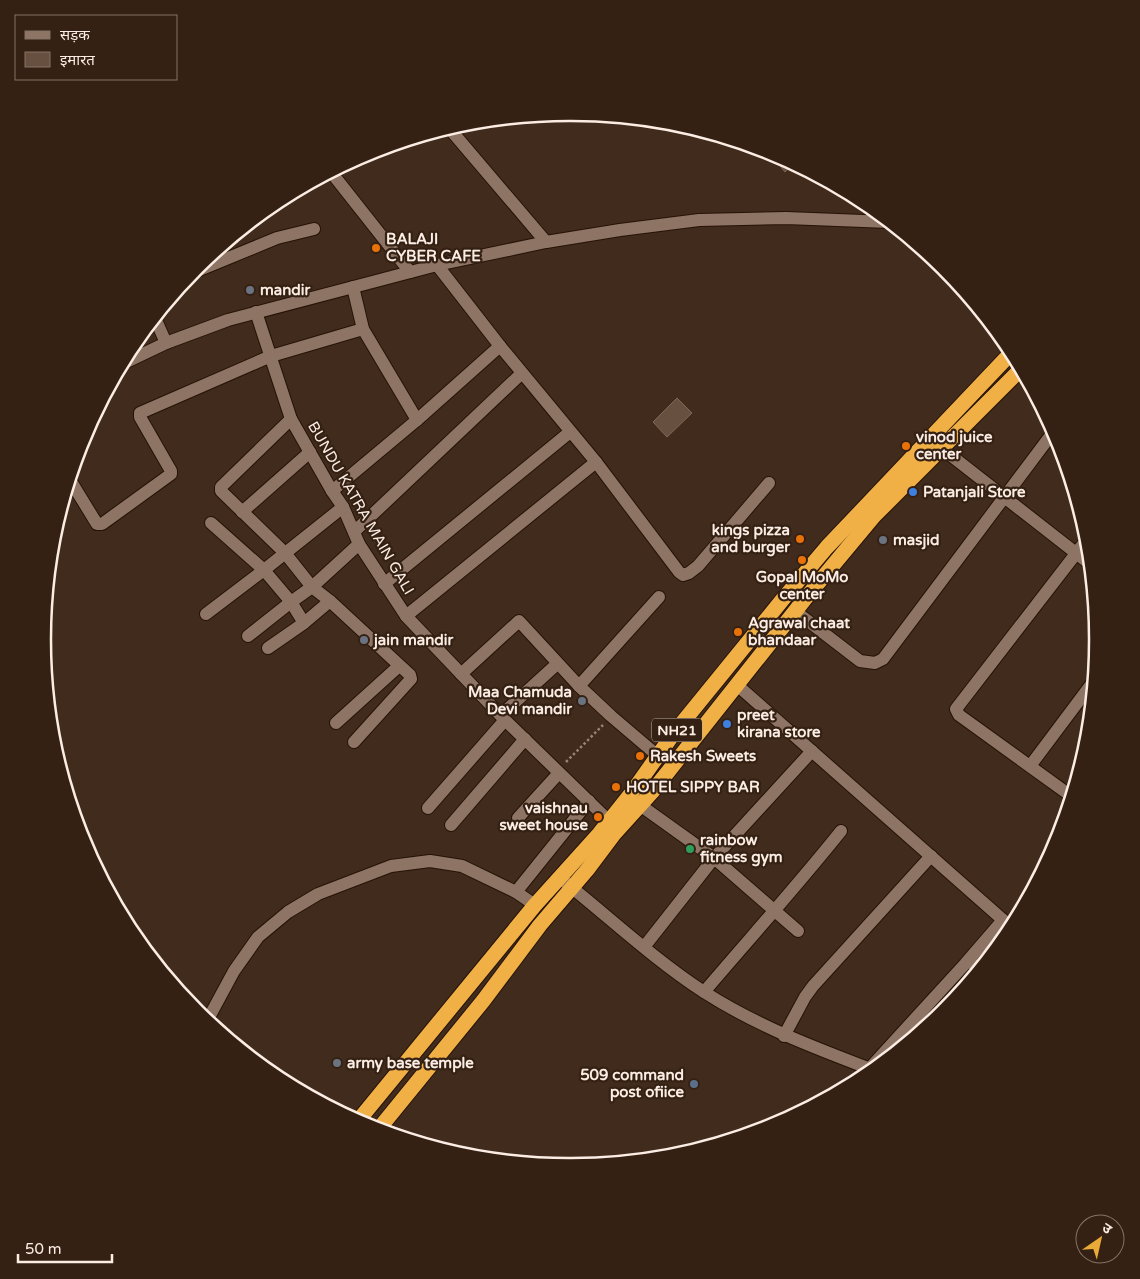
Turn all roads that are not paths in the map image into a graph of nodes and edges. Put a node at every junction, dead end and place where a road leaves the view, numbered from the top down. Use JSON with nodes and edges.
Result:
{"nodes":[{"id":1,"x":454,"y":134,"type":"edge"},
{"id":2,"x":335,"y":177,"type":"edge"},
{"id":3,"x":877,"y":222,"type":"edge"},
{"id":4,"x":314,"y":229,"type":"dead end"},
{"id":5,"x":546,"y":242,"type":"junction"},
{"id":6,"x":211,"y":265,"type":"edge"},
{"id":7,"x":437,"y":265,"type":"junction"},
{"id":8,"x":410,"y":272,"type":"junction"},
{"id":9,"x":353,"y":287,"type":"junction"},
{"id":10,"x":256,"y":312,"type":"junction"},
{"id":11,"x":158,"y":324,"type":"edge"},
{"id":12,"x":363,"y":329,"type":"junction"},
{"id":13,"x":166,"y":343,"type":"junction"},
{"id":14,"x":500,"y":346,"type":"junction"},
{"id":15,"x":271,"y":356,"type":"junction"},
{"id":16,"x":135,"y":358,"type":"edge"},
{"id":17,"x":1006,"y":359,"type":"edge"},
{"id":18,"x":522,"y":373,"type":"junction"},
{"id":19,"x":1015,"y":374,"type":"edge"},
{"id":20,"x":291,"y":419,"type":"junction"},
{"id":21,"x":418,"y":420,"type":"junction"},
{"id":22,"x":570,"y":432,"type":"junction"},
{"id":23,"x":1048,"y":439,"type":"edge"},
{"id":24,"x":935,"y":442,"type":"junction"},
{"id":25,"x":310,"y":452,"type":"junction"},
{"id":26,"x":596,"y":462,"type":"junction"},
{"id":27,"x":769,"y":483,"type":"dead end"},
{"id":28,"x":74,"y":488,"type":"edge"},
{"id":29,"x":332,"y":491,"type":"junction"},
{"id":30,"x":1004,"y":497,"type":"junction"},
{"id":31,"x":343,"y":507,"type":"junction"},
{"id":32,"x":242,"y":512,"type":"junction"},
{"id":33,"x":211,"y":523,"type":"dead end"},
{"id":34,"x":357,"y":538,"type":"junction"},
{"id":35,"x":1080,"y":548,"type":"edge"},
{"id":36,"x":285,"y":553,"type":"junction"},
{"id":37,"x":1076,"y":553,"type":"junction"},
{"id":38,"x":1082,"y":558,"type":"edge"},
{"id":39,"x":264,"y":570,"type":"junction"},
{"id":40,"x":384,"y":584,"type":"junction"},
{"id":41,"x":312,"y":587,"type":"junction"},
{"id":42,"x":659,"y":597,"type":"dead end"},
{"id":43,"x":330,"y":601,"type":"junction"},
{"id":44,"x":291,"y":602,"type":"junction"},
{"id":45,"x":795,"y":611,"type":"junction"},
{"id":46,"x":206,"y":614,"type":"dead end"},
{"id":47,"x":406,"y":616,"type":"junction"},
{"id":48,"x":304,"y":623,"type":"junction"},
{"id":49,"x":248,"y":636,"type":"dead end"},
{"id":50,"x":268,"y":648,"type":"dead end"},
{"id":51,"x":557,"y":664,"type":"junction"},
{"id":52,"x":399,"y":666,"type":"junction"},
{"id":53,"x":461,"y":674,"type":"junction"},
{"id":54,"x":737,"y":685,"type":"junction"},
{"id":55,"x":578,"y":686,"type":"junction"},
{"id":56,"x":1086,"y":692,"type":"edge"},
{"id":57,"x":503,"y":718,"type":"junction"},
{"id":58,"x":336,"y":724,"type":"dead end"},
{"id":59,"x":525,"y":739,"type":"junction"},
{"id":60,"x":354,"y":742,"type":"dead end"},
{"id":61,"x":812,"y":752,"type":"junction"},
{"id":62,"x":658,"y":756,"type":"junction"},
{"id":63,"x":1030,"y":766,"type":"junction"},
{"id":64,"x":558,"y":772,"type":"junction"},
{"id":65,"x":1065,"y":792,"type":"edge"},
{"id":66,"x":589,"y":802,"type":"junction"},
{"id":67,"x":640,"y":805,"type":"junction"},
{"id":68,"x":428,"y":808,"type":"dead end"},
{"id":69,"x":518,"y":818,"type":"dead end"},
{"id":70,"x":609,"y":821,"type":"junction"},
{"id":71,"x":451,"y":826,"type":"dead end"},
{"id":72,"x":841,"y":832,"type":"dead end"},
{"id":73,"x":930,"y":856,"type":"junction"},
{"id":74,"x":714,"y":858,"type":"junction"},
{"id":75,"x":559,"y":877,"type":"junction"},
{"id":76,"x":572,"y":888,"type":"junction"},
{"id":77,"x":516,"y":892,"type":"junction"},
{"id":78,"x":535,"y":905,"type":"junction"},
{"id":79,"x":774,"y":910,"type":"junction"},
{"id":80,"x":1005,"y":922,"type":"edge"},
{"id":81,"x":798,"y":931,"type":"dead end"},
{"id":82,"x":997,"y":933,"type":"edge"},
{"id":83,"x":644,"y":947,"type":"junction"},
{"id":84,"x":969,"y":960,"type":"junction"},
{"id":85,"x":974,"y":965,"type":"edge"},
{"id":86,"x":704,"y":992,"type":"junction"},
{"id":87,"x":211,"y":1014,"type":"edge"},
{"id":88,"x":784,"y":1036,"type":"junction"},
{"id":89,"x":893,"y":1045,"type":"edge"},
{"id":90,"x":864,"y":1067,"type":"edge"},
{"id":91,"x":363,"y":1115,"type":"edge"},
{"id":92,"x":383,"y":1124,"type":"edge"}],
"edges":[{"from":1,"to":5,"type":"street"},
{"from":2,"to":8,"type":"street"},
{"from":3,"to":5,"type":"street"},
{"from":4,"to":6,"type":"street"},
{"from":5,"to":7,"type":"street"},
{"from":7,"to":8,"type":"street"},
{"from":7,"to":14,"type":"street"},
{"from":8,"to":9,"type":"street"},
{"from":9,"to":10,"type":"street"},
{"from":9,"to":12,"type":"street"},
{"from":10,"to":13,"type":"street"},
{"from":10,"to":15,"type":"street","name":"BUNDU KATRA MAIN GALI"},
{"from":11,"to":13,"type":"street"},
{"from":12,"to":15,"type":"street"},
{"from":12,"to":21,"type":"street"},
{"from":13,"to":16,"type":"street"},
{"from":14,"to":18,"type":"street"},
{"from":14,"to":21,"type":"street"},
{"from":15,"to":20,"type":"street","name":"BUNDU KATRA MAIN GALI"},
{"from":15,"to":28,"type":"street"},
{"from":17,"to":24,"type":"highway","number":"NH21"},
{"from":18,"to":22,"type":"street"},
{"from":18,"to":34,"type":"street"},
{"from":19,"to":24,"type":"highway","number":"NH21"},
{"from":20,"to":25,"type":"street","name":"BUNDU KATRA MAIN GALI"},
{"from":20,"to":32,"type":"street"},
{"from":21,"to":29,"type":"street"},
{"from":22,"to":26,"type":"street"},
{"from":22,"to":40,"type":"street"},
{"from":23,"to":30,"type":"street"},
{"from":24,"to":30,"type":"street"},
{"from":24,"to":45,"type":"highway","number":"NH21"},
{"from":24,"to":62,"type":"highway","number":"NH21"},
{"from":25,"to":29,"type":"street","name":"BUNDU KATRA MAIN GALI"},
{"from":25,"to":32,"type":"street"},
{"from":26,"to":27,"type":"street"},
{"from":26,"to":47,"type":"street"},
{"from":29,"to":31,"type":"street","name":"BUNDU KATRA MAIN GALI"},
{"from":30,"to":37,"type":"street"},
{"from":30,"to":45,"type":"street"},
{"from":31,"to":34,"type":"street","name":"BUNDU KATRA MAIN GALI"},
{"from":31,"to":36,"type":"street"},
{"from":32,"to":36,"type":"street"},
{"from":33,"to":39,"type":"street"},
{"from":34,"to":40,"type":"street","name":"BUNDU KATRA MAIN GALI"},
{"from":34,"to":41,"type":"street"},
{"from":35,"to":37,"type":"street"},
{"from":36,"to":39,"type":"street"},
{"from":36,"to":41,"type":"street"},
{"from":37,"to":38,"type":"street"},
{"from":37,"to":63,"type":"street"},
{"from":39,"to":44,"type":"street"},
{"from":39,"to":46,"type":"street"},
{"from":40,"to":47,"type":"street","name":"BUNDU KATRA MAIN GALI"},
{"from":41,"to":43,"type":"street"},
{"from":41,"to":44,"type":"street"},
{"from":42,"to":55,"type":"street"},
{"from":43,"to":48,"type":"street"},
{"from":43,"to":52,"type":"street"},
{"from":44,"to":48,"type":"street"},
{"from":44,"to":49,"type":"street"},
{"from":45,"to":54,"type":"highway","number":"NH21"},
{"from":47,"to":53,"type":"street","name":"BUNDU KATRA MAIN GALI"},
{"from":48,"to":50,"type":"street"},
{"from":51,"to":53,"type":"street"},
{"from":51,"to":55,"type":"street"},
{"from":51,"to":57,"type":"street"},
{"from":52,"to":58,"type":"street"},
{"from":52,"to":60,"type":"street"},
{"from":53,"to":57,"type":"street","name":"BUNDU KATRA MAIN GALI"},
{"from":54,"to":61,"type":"street"},
{"from":54,"to":67,"type":"highway","number":"NH21"},
{"from":55,"to":62,"type":"street"},
{"from":56,"to":63,"type":"street"},
{"from":57,"to":59,"type":"street","name":"BUNDU KATRA MAIN GALI"},
{"from":57,"to":68,"type":"street"},
{"from":59,"to":64,"type":"street","name":"BUNDU KATRA MAIN GALI"},
{"from":59,"to":71,"type":"street"},
{"from":61,"to":73,"type":"street"},
{"from":61,"to":74,"type":"street"},
{"from":62,"to":70,"type":"highway","number":"NH21"},
{"from":63,"to":65,"type":"street"},
{"from":64,"to":66,"type":"street","name":"BUNDU KATRA MAIN GALI"},
{"from":64,"to":69,"type":"street"},
{"from":66,"to":70,"type":"street","name":"BUNDU KATRA MAIN GALI"},
{"from":66,"to":77,"type":"street"},
{"from":67,"to":74,"type":"street"},
{"from":67,"to":76,"type":"highway","number":"NH21"},
{"from":70,"to":75,"type":"highway","number":"NH21"},
{"from":72,"to":79,"type":"street"},
{"from":73,"to":80,"type":"street"},
{"from":73,"to":88,"type":"street"},
{"from":74,"to":79,"type":"street"},
{"from":74,"to":83,"type":"street"},
{"from":75,"to":76,"type":"street"},
{"from":75,"to":78,"type":"highway","number":"NH21"},
{"from":76,"to":83,"type":"street"},
{"from":76,"to":92,"type":"highway","number":"NH21"},
{"from":77,"to":78,"type":"street"},
{"from":77,"to":87,"type":"street"},
{"from":78,"to":91,"type":"highway","number":"NH21"},
{"from":79,"to":81,"type":"street"},
{"from":79,"to":86,"type":"street"},
{"from":82,"to":84,"type":"street"},
{"from":83,"to":86,"type":"street"},
{"from":84,"to":85,"type":"street"},
{"from":84,"to":89,"type":"street"},
{"from":86,"to":88,"type":"street"},
{"from":88,"to":90,"type":"street"}]}
